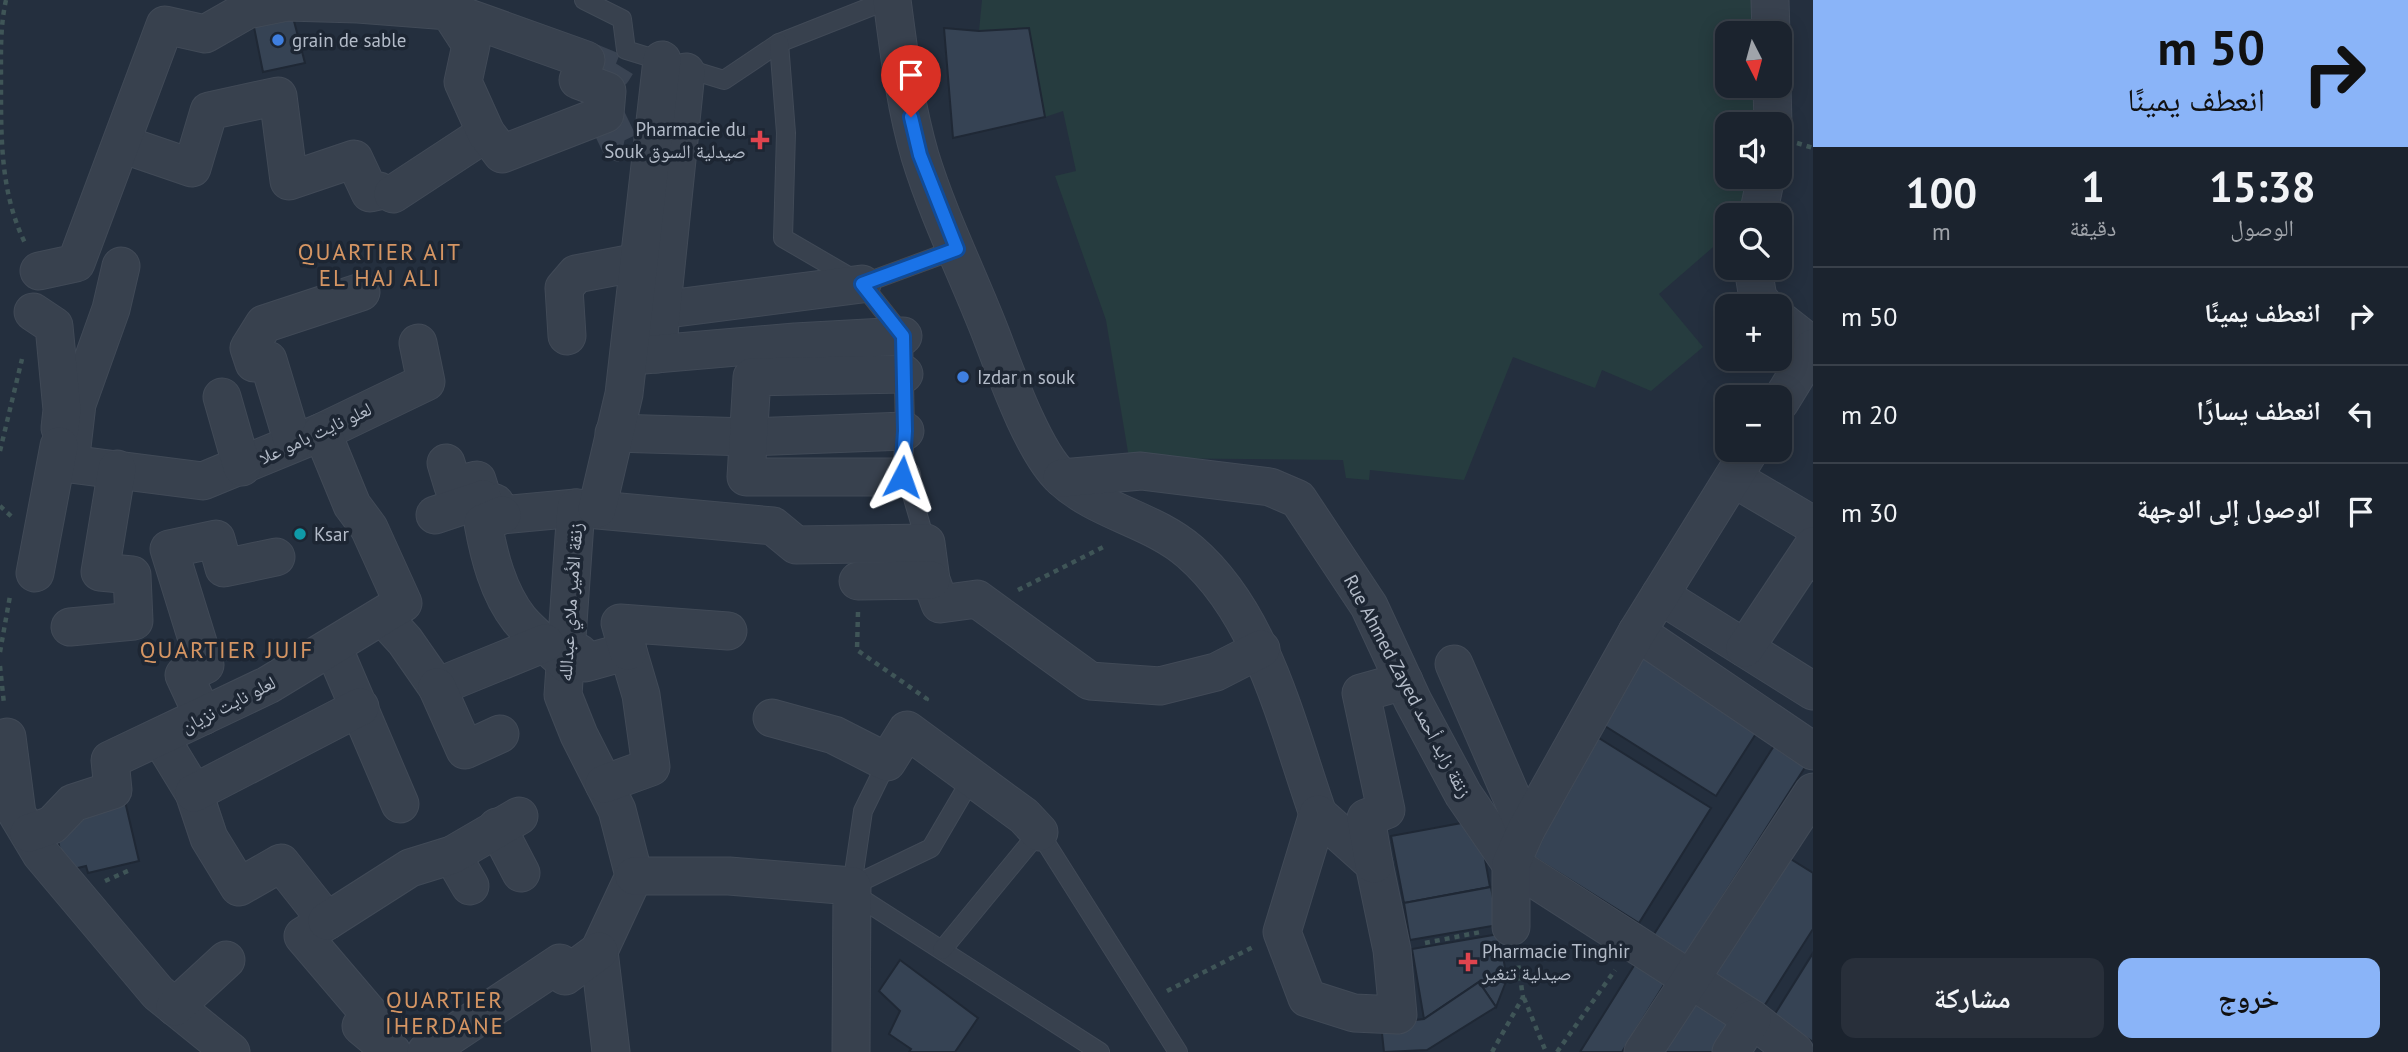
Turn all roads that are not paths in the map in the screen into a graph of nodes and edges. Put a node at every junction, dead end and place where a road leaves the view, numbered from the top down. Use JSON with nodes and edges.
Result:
{"nodes":[{"id":1,"x":584,"y":0,"type":"edge"},
{"id":2,"x":890,"y":0,"type":"edge"},
{"id":3,"x":1770,"y":0,"type":"edge"},
{"id":4,"x":287,"y":1,"type":"edge"},
{"id":5,"x":358,"y":2,"type":"edge"},
{"id":6,"x":449,"y":11,"type":"junction"},
{"id":7,"x":1771,"y":21,"type":"edge"},
{"id":8,"x":779,"y":43,"type":"junction"},
{"id":9,"x":674,"y":64,"type":"junction"},
{"id":10,"x":486,"y":133,"type":"junction"},
{"id":11,"x":122,"y":144,"type":"junction"},
{"id":12,"x":957,"y":249,"type":"junction"},
{"id":13,"x":639,"y":262,"type":"junction"},
{"id":14,"x":121,"y":266,"type":"dead end"},
{"id":15,"x":39,"y":271,"type":"road end"},
{"id":16,"x":862,"y":284,"type":"junction"},
{"id":17,"x":361,"y":292,"type":"dead end"},
{"id":18,"x":660,"y":310,"type":"junction"},
{"id":19,"x":33,"y":312,"type":"dead end"},
{"id":20,"x":1792,"y":330,"type":"edge"},
{"id":21,"x":567,"y":336,"type":"dead end"},
{"id":22,"x":903,"y":336,"type":"junction"},
{"id":23,"x":418,"y":343,"type":"dead end"},
{"id":24,"x":1813,"y":347,"type":"edge"},
{"id":25,"x":643,"y":355,"type":"junction"},
{"id":26,"x":797,"y":359,"type":"junction"},
{"id":27,"x":904,"y":374,"type":"junction"},
{"id":28,"x":1790,"y":385,"type":"edge"},
{"id":29,"x":222,"y":397,"type":"dead end"},
{"id":30,"x":905,"y":431,"type":"junction"},
{"id":31,"x":614,"y":433,"type":"junction"},
{"id":32,"x":748,"y":437,"type":"junction"},
{"id":33,"x":307,"y":438,"type":"junction"},
{"id":34,"x":66,"y":446,"type":"junction"},
{"id":35,"x":446,"y":463,"type":"dead end"},
{"id":36,"x":1741,"y":464,"type":"edge"},
{"id":37,"x":242,"y":467,"type":"junction"},
{"id":38,"x":117,"y":469,"type":"junction"},
{"id":39,"x":902,"y":477,"type":"junction"},
{"id":40,"x":1062,"y":478,"type":"junction"},
{"id":41,"x":492,"y":507,"type":"junction"},
{"id":42,"x":587,"y":508,"type":"junction"},
{"id":43,"x":435,"y":515,"type":"dead end"},
{"id":44,"x":1813,"y":525,"type":"edge"},
{"id":45,"x":926,"y":543,"type":"junction"},
{"id":46,"x":1813,"y":546,"type":"edge"},
{"id":47,"x":32,"y":554,"type":"dead end"},
{"id":48,"x":276,"y":556,"type":"dead end"},
{"id":49,"x":932,"y":580,"type":"junction"},
{"id":50,"x":858,"y":581,"type":"road end"},
{"id":51,"x":1660,"y":595,"type":"junction"},
{"id":52,"x":393,"y":610,"type":"junction"},
{"id":53,"x":69,"y":627,"type":"dead end"},
{"id":54,"x":729,"y":631,"type":"dead end"},
{"id":55,"x":1637,"y":632,"type":"junction"},
{"id":56,"x":333,"y":647,"type":"junction"},
{"id":57,"x":1745,"y":648,"type":"junction"},
{"id":58,"x":1261,"y":649,"type":"junction"},
{"id":59,"x":628,"y":651,"type":"junction"},
{"id":60,"x":556,"y":654,"type":"junction"},
{"id":61,"x":1454,"y":664,"type":"dead end"},
{"id":62,"x":1404,"y":681,"type":"junction"},
{"id":63,"x":438,"y":687,"type":"junction"},
{"id":64,"x":1813,"y":691,"type":"edge"},
{"id":65,"x":360,"y":707,"type":"junction"},
{"id":66,"x":203,"y":716,"type":"junction"},
{"id":67,"x":772,"y":718,"type":"dead end"},
{"id":68,"x":501,"y":735,"type":"dead end"},
{"id":69,"x":7,"y":737,"type":"road end"},
{"id":70,"x":161,"y":739,"type":"junction"},
{"id":71,"x":1813,"y":751,"type":"edge"},
{"id":72,"x":887,"y":762,"type":"junction"},
{"id":73,"x":972,"y":778,"type":"junction"},
{"id":74,"x":604,"y":784,"type":"junction"},
{"id":75,"x":1813,"y":792,"type":"edge"},
{"id":76,"x":194,"y":793,"type":"junction"},
{"id":77,"x":400,"y":804,"type":"dead end"},
{"id":78,"x":1318,"y":814,"type":"junction"},
{"id":79,"x":1525,"y":830,"type":"junction"},
{"id":80,"x":1039,"y":832,"type":"junction"},
{"id":81,"x":29,"y":833,"type":"junction"},
{"id":82,"x":1374,"y":864,"type":"junction"},
{"id":83,"x":1511,"y":864,"type":"junction"},
{"id":84,"x":521,"y":873,"type":"dead end"},
{"id":85,"x":634,"y":876,"type":"junction"},
{"id":86,"x":852,"y":889,"type":"junction"},
{"id":87,"x":327,"y":921,"type":"junction"},
{"id":88,"x":1511,"y":927,"type":"road end"},
{"id":89,"x":942,"y":950,"type":"junction"},
{"id":90,"x":599,"y":951,"type":"junction"},
{"id":91,"x":226,"y":960,"type":"dead end"},
{"id":92,"x":1690,"y":982,"type":"junction"},
{"id":93,"x":175,"y":1007,"type":"junction"},
{"id":94,"x":1752,"y":1019,"type":"junction"},
{"id":95,"x":230,"y":1052,"type":"edge"},
{"id":96,"x":392,"y":1052,"type":"edge"},
{"id":97,"x":426,"y":1052,"type":"edge"},
{"id":98,"x":611,"y":1052,"type":"edge"},
{"id":99,"x":851,"y":1052,"type":"edge"},
{"id":100,"x":1100,"y":1052,"type":"edge"},
{"id":101,"x":1178,"y":1052,"type":"edge"},
{"id":102,"x":1643,"y":1052,"type":"edge"},
{"id":103,"x":1731,"y":1052,"type":"edge"},
{"id":104,"x":1795,"y":1052,"type":"edge"}],
"edges":[{"from":1,"to":9,"type":"lane"},
{"from":2,"to":8,"type":"lane"},
{"from":2,"to":12,"type":"street"},
{"from":3,"to":7,"type":"street"},
{"from":4,"to":5,"type":"street"},
{"from":4,"to":11,"type":"street"},
{"from":5,"to":6,"type":"street"},
{"from":6,"to":10,"type":"street"},
{"from":6,"to":10,"type":"street"},
{"from":8,"to":9,"type":"lane"},
{"from":8,"to":16,"type":"lane"},
{"from":9,"to":13,"type":"street","name":"زنقة الأمير ملاي عبدالله"},
{"from":9,"to":18,"type":"street"},
{"from":10,"to":11,"type":"street"},
{"from":11,"to":15,"type":"street"},
{"from":12,"to":16,"type":"lane"},
{"from":12,"to":40,"type":"street"},
{"from":13,"to":21,"type":"street"},
{"from":13,"to":25,"type":"street","name":"زنقة الأمير ملاي عبدالله"},
{"from":14,"to":34,"type":"street"},
{"from":16,"to":18,"type":"street"},
{"from":16,"to":22,"type":"lane"},
{"from":17,"to":33,"type":"street"},
{"from":18,"to":25,"type":"street"},
{"from":19,"to":34,"type":"street"},
{"from":20,"to":24,"type":"street"},
{"from":22,"to":26,"type":"street"},
{"from":22,"to":27,"type":"lane"},
{"from":23,"to":33,"type":"street","name":"لعلو نايت بامو علا"},
{"from":24,"to":28,"type":"street"},
{"from":25,"to":26,"type":"street"},
{"from":25,"to":31,"type":"street","name":"زنقة الأمير ملاي عبدالله"},
{"from":26,"to":27,"type":"street"},
{"from":26,"to":32,"type":"street"},
{"from":27,"to":30,"type":"lane"},
{"from":29,"to":37,"type":"street"},
{"from":30,"to":32,"type":"street"},
{"from":30,"to":39,"type":"lane"},
{"from":31,"to":32,"type":"street"},
{"from":31,"to":42,"type":"street","name":"زنقة الأمير ملاي عبدالله"},
{"from":32,"to":39,"type":"street"},
{"from":33,"to":37,"type":"street","name":"لعلو نايت بامو علا"},
{"from":33,"to":52,"type":"street"},
{"from":34,"to":38,"type":"street"},
{"from":34,"to":47,"type":"street"},
{"from":35,"to":41,"type":"street"},
{"from":36,"to":44,"type":"street"},
{"from":36,"to":51,"type":"street"},
{"from":37,"to":38,"type":"street","name":"لعلو نايت بامو علا"},
{"from":38,"to":53,"type":"street"},
{"from":39,"to":45,"type":"lane"},
{"from":40,"to":58,"type":"street"},
{"from":40,"to":62,"type":"street","name":"Rue Ahmed Zayed زنقة زايد أحمد"},
{"from":41,"to":42,"type":"street"},
{"from":41,"to":43,"type":"street"},
{"from":41,"to":60,"type":"street"},
{"from":42,"to":45,"type":"street"},
{"from":42,"to":60,"type":"street","name":"زنقة الأمير ملاي عبدالله"},
{"from":45,"to":49,"type":"street"},
{"from":46,"to":57,"type":"street"},
{"from":48,"to":66,"type":"street"},
{"from":49,"to":50,"type":"street"},
{"from":49,"to":58,"type":"street"},
{"from":51,"to":55,"type":"street"},
{"from":51,"to":57,"type":"street"},
{"from":52,"to":56,"type":"street","name":"لعلو نايت نزيان"},
{"from":52,"to":63,"type":"street"},
{"from":54,"to":59,"type":"street"},
{"from":55,"to":71,"type":"street"},
{"from":55,"to":79,"type":"street"},
{"from":56,"to":65,"type":"street"},
{"from":56,"to":66,"type":"street","name":"لعلو نايت نزيان"},
{"from":57,"to":64,"type":"street"},
{"from":58,"to":78,"type":"street"},
{"from":59,"to":60,"type":"street"},
{"from":59,"to":74,"type":"street"},
{"from":60,"to":63,"type":"street"},
{"from":60,"to":74,"type":"street","name":"زنقة الأمير ملاي عبدالله"},
{"from":61,"to":79,"type":"street"},
{"from":62,"to":82,"type":"street"},
{"from":62,"to":83,"type":"street","name":"Rue Ahmed Zayed زنقة زايد أحمد"},
{"from":63,"to":68,"type":"street"},
{"from":65,"to":76,"type":"street"},
{"from":65,"to":77,"type":"street"},
{"from":66,"to":70,"type":"street","name":"لعلو نايت نزيان"},
{"from":67,"to":72,"type":"street"},
{"from":69,"to":81,"type":"street"},
{"from":70,"to":76,"type":"street"},
{"from":70,"to":81,"type":"street","name":"لعلو نايت نزيان"},
{"from":72,"to":73,"type":"street"},
{"from":72,"to":86,"type":"lane"},
{"from":73,"to":80,"type":"street"},
{"from":73,"to":86,"type":"lane"},
{"from":74,"to":85,"type":"street","name":"زنقة الأمير ملاي عبدالله"},
{"from":75,"to":92,"type":"street"},
{"from":76,"to":87,"type":"street"},
{"from":78,"to":82,"type":"street"},
{"from":78,"to":82,"type":"street"},
{"from":79,"to":83,"type":"street"},
{"from":80,"to":89,"type":"lane"},
{"from":80,"to":101,"type":"lane"},
{"from":81,"to":93,"type":"street"},
{"from":83,"to":88,"type":"street"},
{"from":83,"to":92,"type":"street"},
{"from":84,"to":87,"type":"street"},
{"from":85,"to":86,"type":"street"},
{"from":85,"to":90,"type":"street"},
{"from":86,"to":89,"type":"lane"},
{"from":86,"to":99,"type":"street"},
{"from":87,"to":96,"type":"street"},
{"from":89,"to":100,"type":"lane"},
{"from":90,"to":97,"type":"street"},
{"from":90,"to":98,"type":"street"},
{"from":91,"to":93,"type":"street"},
{"from":92,"to":94,"type":"street"},
{"from":92,"to":102,"type":"street"},
{"from":93,"to":95,"type":"street"},
{"from":94,"to":103,"type":"street"},
{"from":94,"to":104,"type":"street"}]}
